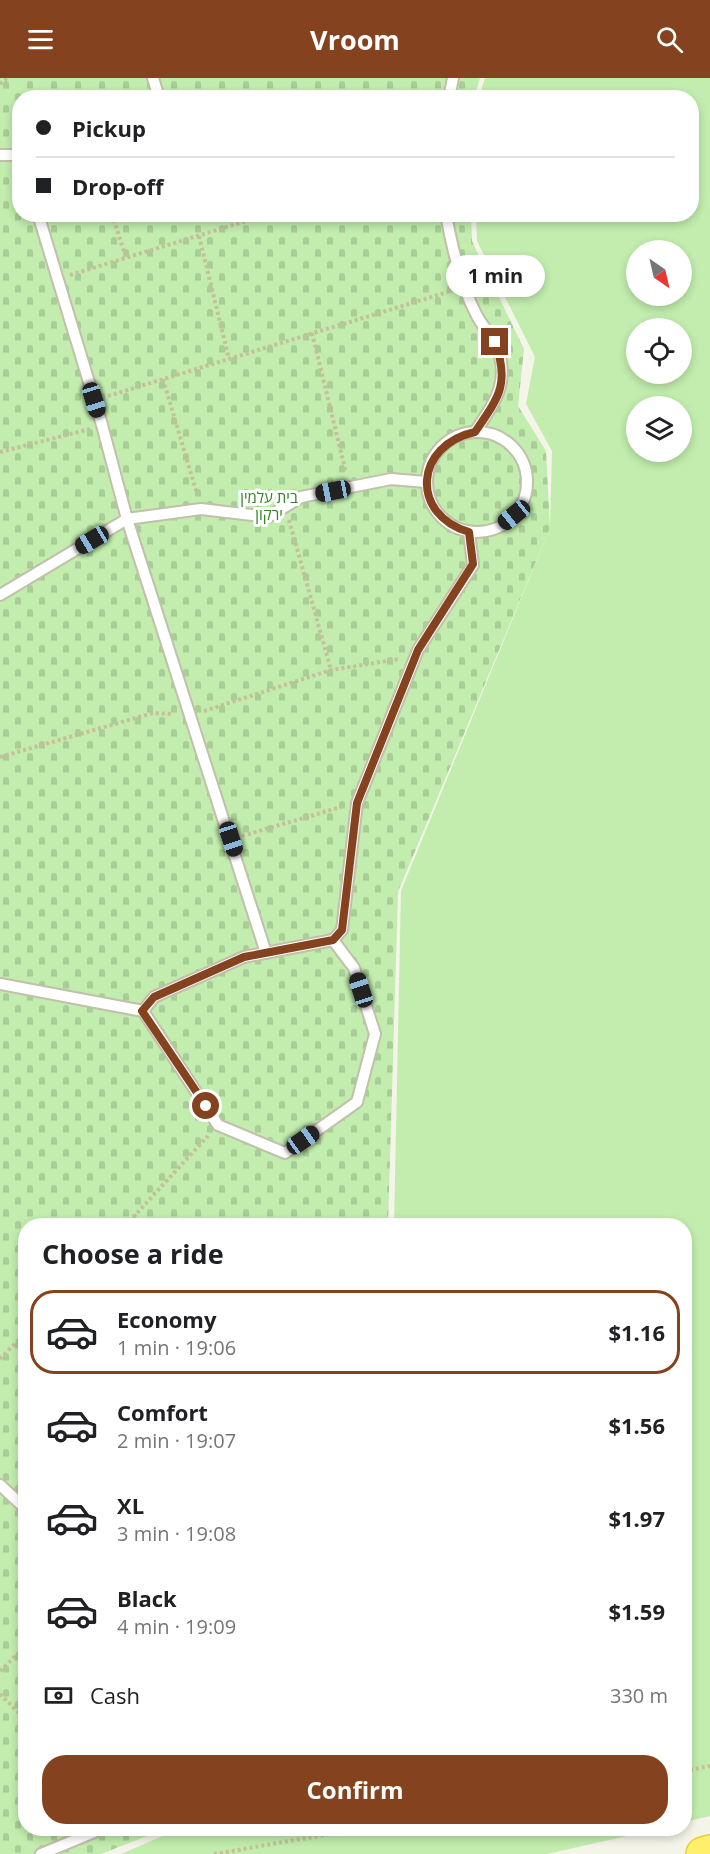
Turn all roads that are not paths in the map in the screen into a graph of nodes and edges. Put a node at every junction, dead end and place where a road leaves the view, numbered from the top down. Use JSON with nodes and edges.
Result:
{"nodes":[{"id":1,"x":40,"y":222,"type":"edge"},
{"id":2,"x":447,"y":222,"type":"edge"},
{"id":3,"x":475,"y":432,"type":"junction"},
{"id":4,"x":426,"y":482,"type":"junction"},
{"id":5,"x":127,"y":519,"type":"junction"},
{"id":6,"x":469,"y":532,"type":"junction"},
{"id":7,"x":0,"y":595,"type":"edge"},
{"id":8,"x":333,"y":940,"type":"junction"},
{"id":9,"x":266,"y":953,"type":"junction"},
{"id":10,"x":0,"y":984,"type":"edge"},
{"id":11,"x":142,"y":1011,"type":"junction"},
{"id":12,"x":0,"y":1485,"type":"edge"},
{"id":13,"x":18,"y":1502,"type":"edge"},
{"id":14,"x":85,"y":1836,"type":"edge"},
{"id":15,"x":710,"y":1852,"type":"edge"},
{"id":16,"x":41,"y":1854,"type":"edge"},
{"id":17,"x":703,"y":1854,"type":"edge"}],
"edges":[{"from":1,"to":5,"type":"lane"},
{"from":2,"to":3,"type":"lane"},
{"from":3,"to":4,"type":"lane"},
{"from":3,"to":6,"type":"lane"},
{"from":4,"to":5,"type":"lane"},
{"from":4,"to":6,"type":"lane"},
{"from":5,"to":7,"type":"lane"},
{"from":5,"to":9,"type":"lane"},
{"from":6,"to":8,"type":"lane"},
{"from":8,"to":9,"type":"lane"},
{"from":8,"to":11,"type":"lane"},
{"from":9,"to":11,"type":"lane"},
{"from":10,"to":11,"type":"lane"},
{"from":12,"to":13,"type":"lane"},
{"from":14,"to":16,"type":"lane"},
{"from":15,"to":17,"type":"highway"}]}
